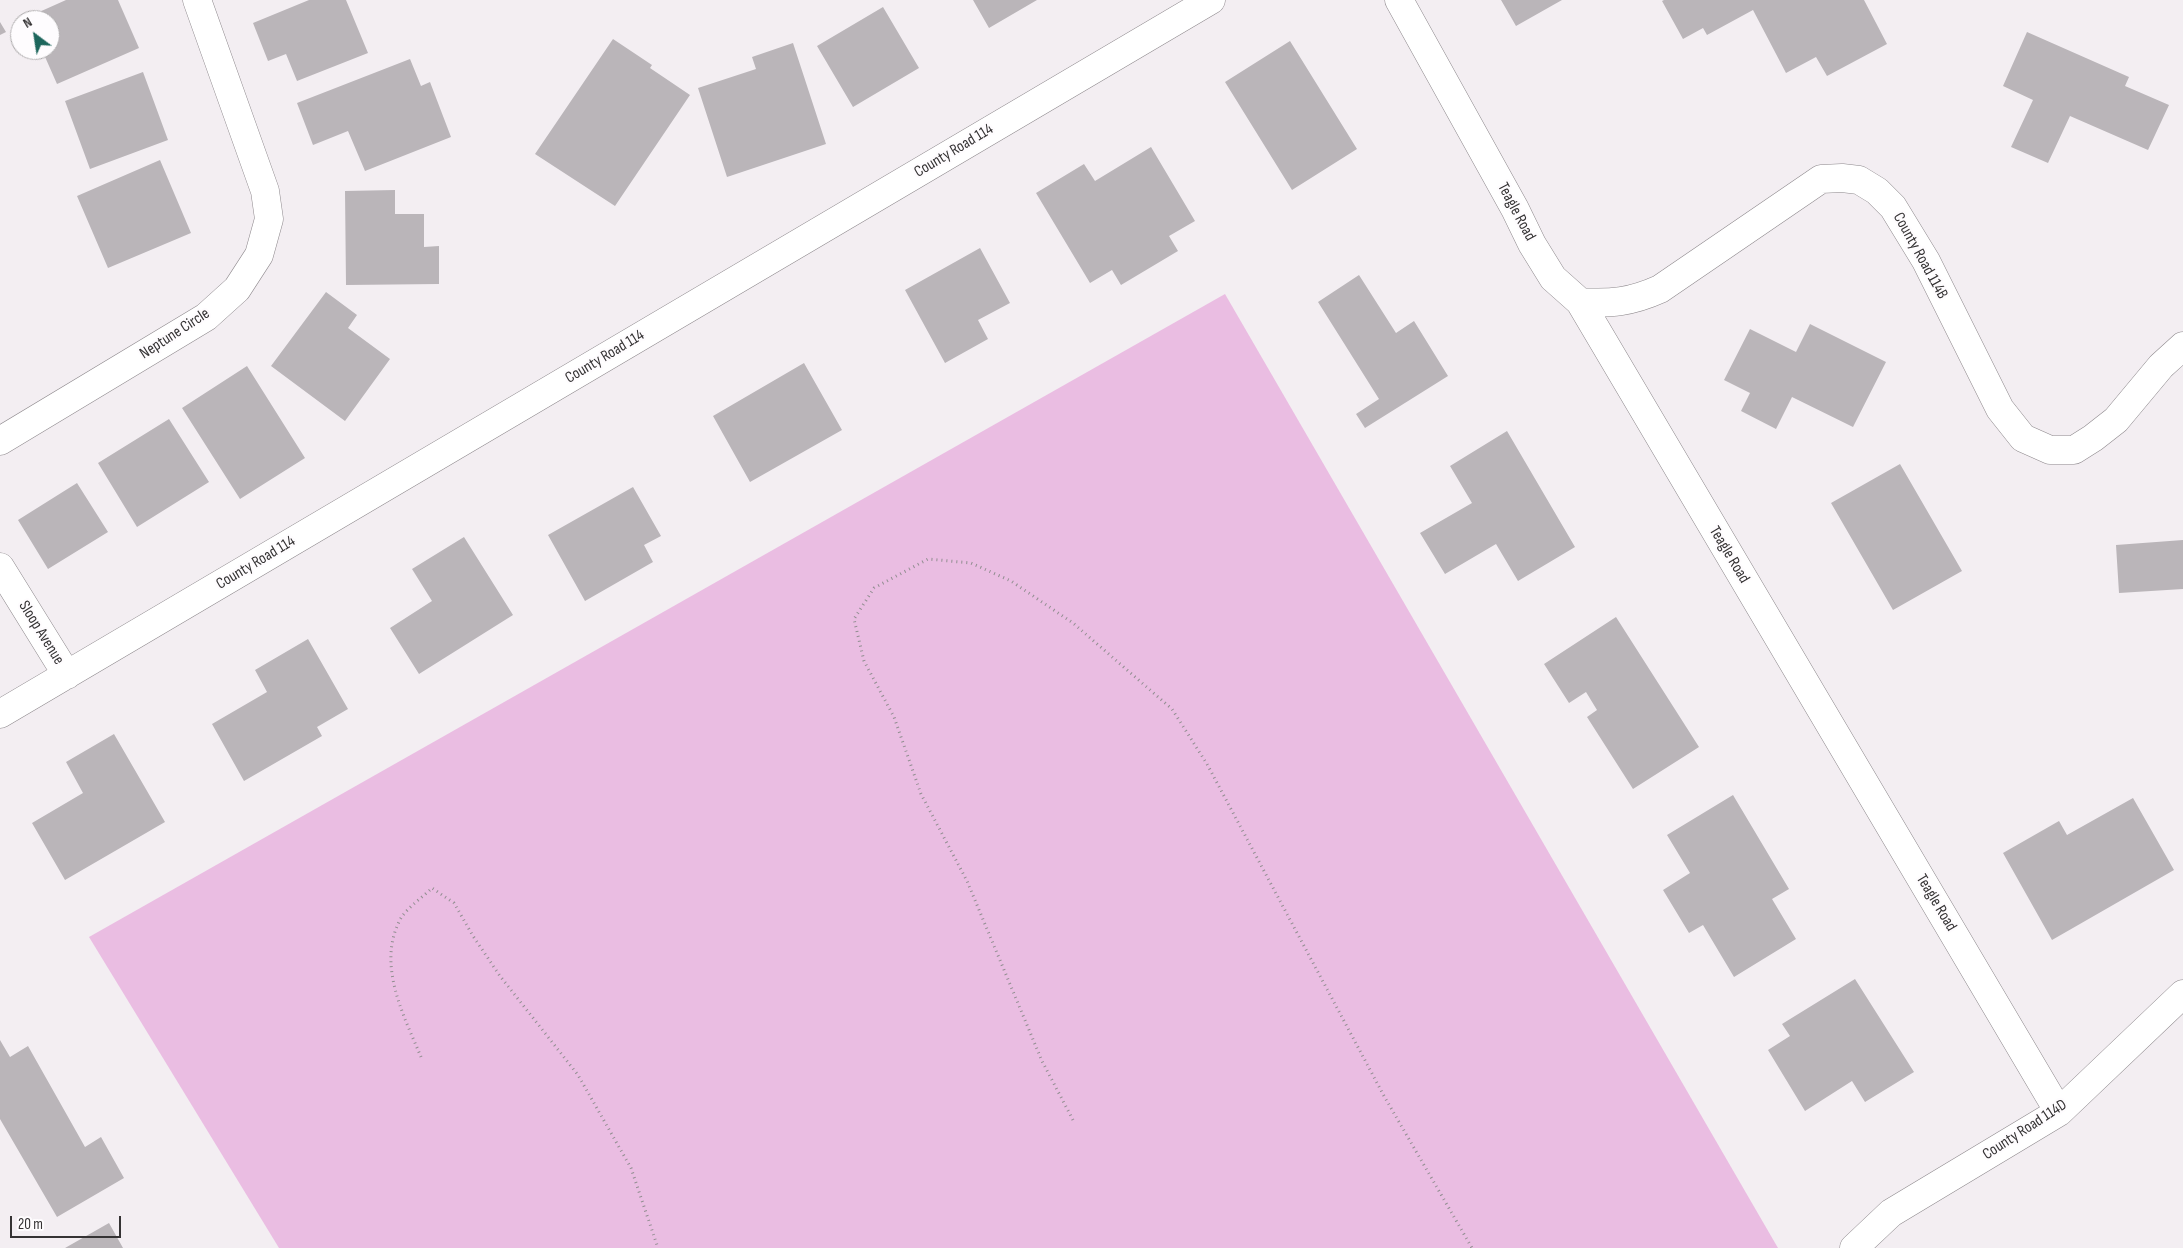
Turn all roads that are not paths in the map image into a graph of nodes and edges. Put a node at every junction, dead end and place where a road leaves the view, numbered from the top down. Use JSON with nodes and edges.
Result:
{"nodes":[{"id":1,"x":197,"y":0,"type":"edge"},
{"id":2,"x":1210,"y":0,"type":"edge"},
{"id":3,"x":1399,"y":0,"type":"edge"},
{"id":4,"x":1580,"y":302,"type":"junction"},
{"id":5,"x":2183,"y":346,"type":"edge"},
{"id":6,"x":0,"y":441,"type":"edge"},
{"id":7,"x":0,"y":567,"type":"edge"},
{"id":8,"x":67,"y":675,"type":"junction"},
{"id":9,"x":0,"y":714,"type":"edge"},
{"id":10,"x":2183,"y":994,"type":"edge"},
{"id":11,"x":2060,"y":1112,"type":"junction"},
{"id":12,"x":1854,"y":1248,"type":"edge"}],
"edges":[{"from":1,"to":6,"type":"street","name":"Neptune Circle"},
{"from":2,"to":8,"type":"street","name":"County Road 114"},
{"from":3,"to":4,"type":"street","name":"Teagle Road"},
{"from":4,"to":5,"type":"street","name":"County Road 114B"},
{"from":4,"to":11,"type":"street","name":"Teagle Road"},
{"from":7,"to":8,"type":"street","name":"Sloop Avenue"},
{"from":8,"to":9,"type":"street","name":"County Road 114"},
{"from":10,"to":11,"type":"street","name":"County Road 114D"},
{"from":11,"to":12,"type":"street","name":"County Road 114D"}]}
